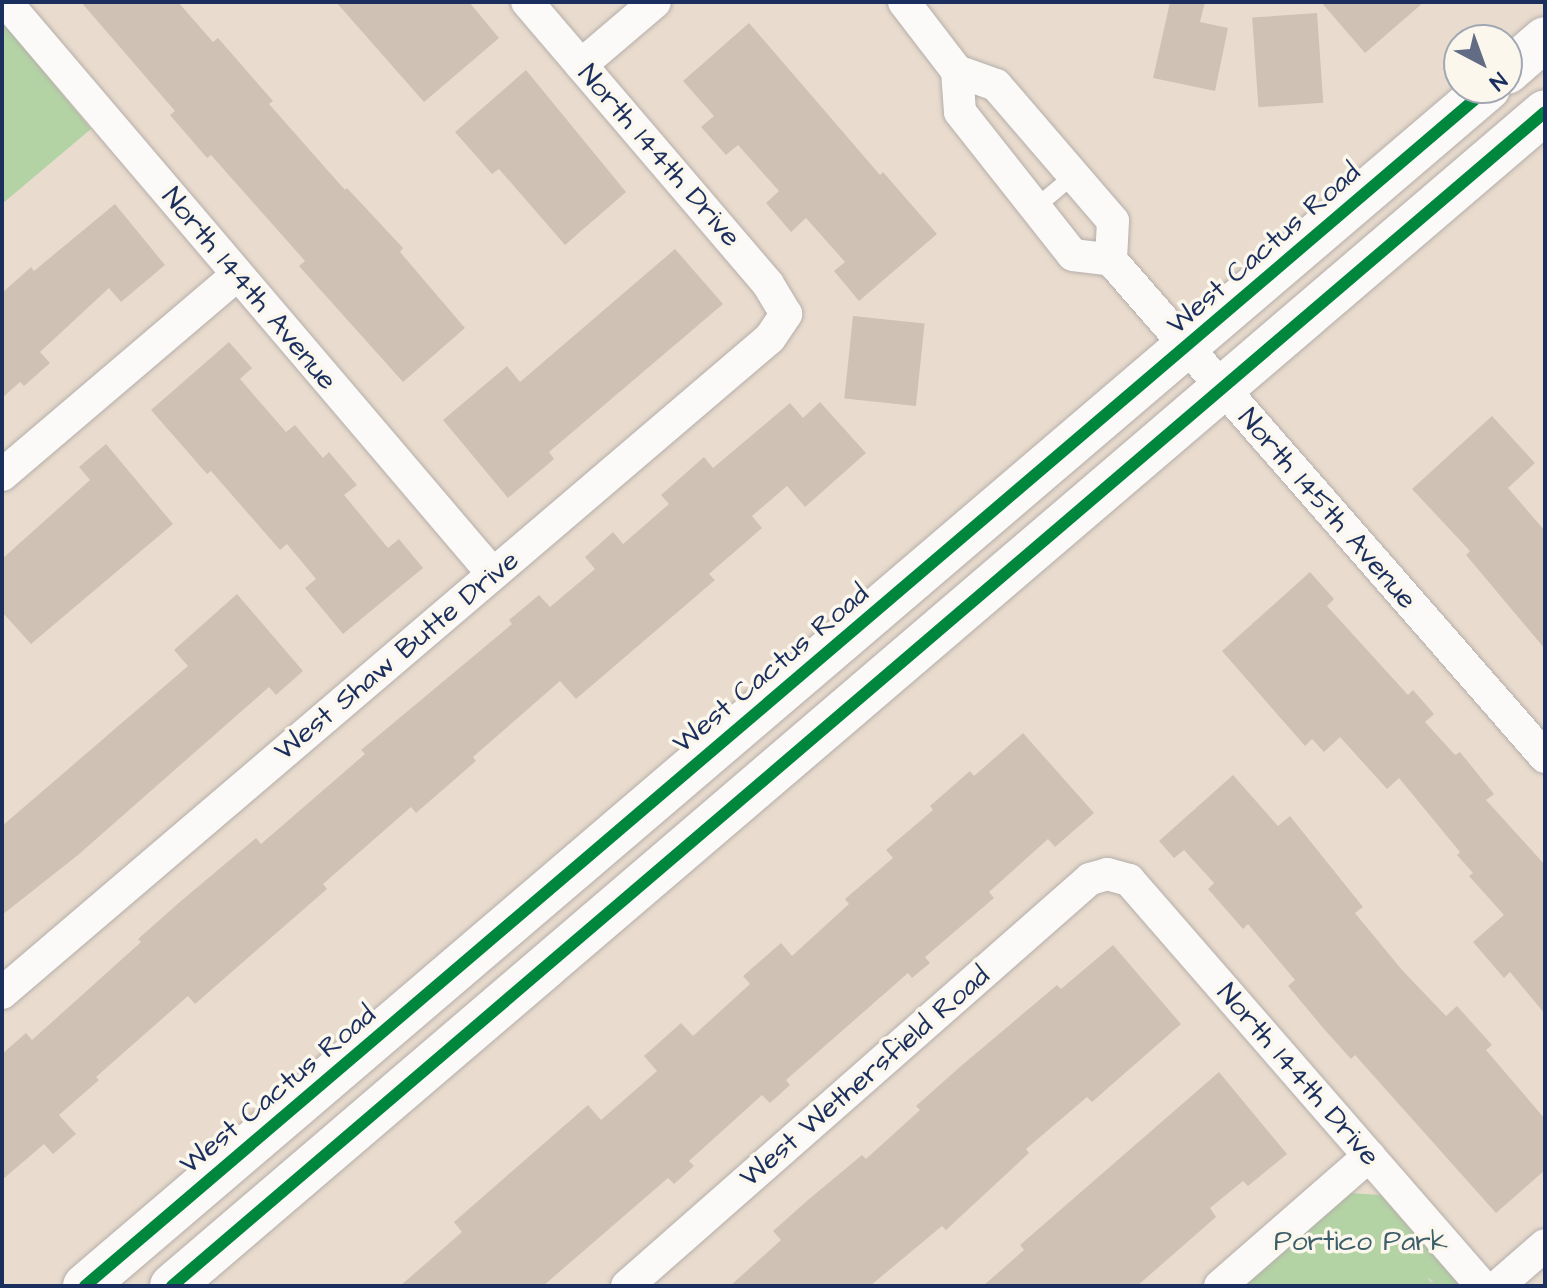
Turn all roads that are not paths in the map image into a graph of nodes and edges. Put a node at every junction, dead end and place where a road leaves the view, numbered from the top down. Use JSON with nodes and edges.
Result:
{"nodes":[{"id":1,"x":6,"y":2,"type":"edge"},
{"id":2,"x":527,"y":2,"type":"edge"},
{"id":3,"x":655,"y":2,"type":"edge"},
{"id":4,"x":904,"y":2,"type":"edge"},
{"id":5,"x":1545,"y":39,"type":"edge"},
{"id":6,"x":1523,"y":58,"type":"edge"},
{"id":7,"x":581,"y":65,"type":"junction"},
{"id":8,"x":957,"y":71,"type":"junction"},
{"id":9,"x":1469,"y":104,"type":"edge"},
{"id":10,"x":1545,"y":112,"type":"edge"},
{"id":11,"x":1074,"y":175,"type":"junction"},
{"id":12,"x":1035,"y":208,"type":"junction"},
{"id":13,"x":1111,"y":260,"type":"junction"},
{"id":14,"x":237,"y":275,"type":"junction"},
{"id":15,"x":786,"y":314,"type":"joint"},
{"id":16,"x":1186,"y":348,"type":"junction"},
{"id":17,"x":1220,"y":388,"type":"junction"},
{"id":18,"x":2,"y":475,"type":"edge"},
{"id":19,"x":493,"y":574,"type":"junction"},
{"id":20,"x":1545,"y":757,"type":"edge"},
{"id":21,"x":1107,"y":874,"type":"joint"},
{"id":22,"x":2,"y":993,"type":"edge"},
{"id":23,"x":1369,"y":1156,"type":"junction"},
{"id":24,"x":1545,"y":1245,"type":"edge"},
{"id":25,"x":85,"y":1286,"type":"edge"},
{"id":26,"x":172,"y":1286,"type":"edge"},
{"id":27,"x":627,"y":1286,"type":"edge"},
{"id":28,"x":1220,"y":1286,"type":"edge"},
{"id":29,"x":1482,"y":1286,"type":"edge"},
{"id":30,"x":1498,"y":1286,"type":"edge"}],
"edges":[{"from":1,"to":14,"type":"street","name":"North 144th Avenue"},
{"from":2,"to":7,"type":"street","name":"North 144th Drive"},
{"from":3,"to":7,"type":"street"},
{"from":4,"to":8,"type":"street"},
{"from":5,"to":6,"type":"main road"},
{"from":7,"to":15,"type":"street","name":"North 144th Drive"},
{"from":8,"to":11,"type":"street"},
{"from":8,"to":12,"type":"street"},
{"from":9,"to":16,"type":"main road","name":"West Cactus Road"},
{"from":10,"to":17,"type":"main road"},
{"from":11,"to":12,"type":"lane"},
{"from":11,"to":13,"type":"street"},
{"from":12,"to":13,"type":"street"},
{"from":13,"to":16,"type":"street","name":"North 145th Avenue"},
{"from":14,"to":18,"type":"street"},
{"from":14,"to":19,"type":"street","name":"North 144th Avenue"},
{"from":15,"to":19,"type":"street","name":"West Shaw Butte Drive"},
{"from":16,"to":17,"type":"street","name":"North 145th Avenue"},
{"from":16,"to":25,"type":"main road","name":"West Cactus Road"},
{"from":17,"to":20,"type":"street","name":"North 145th Avenue"},
{"from":17,"to":26,"type":"main road"},
{"from":19,"to":22,"type":"street","name":"West Shaw Butte Drive"},
{"from":21,"to":23,"type":"street","name":"North 144th Drive"},
{"from":21,"to":27,"type":"street","name":"West Wethersfield Road"},
{"from":23,"to":28,"type":"street"},
{"from":23,"to":29,"type":"street","name":"North 144th Drive"},
{"from":24,"to":30,"type":"street"}]}
